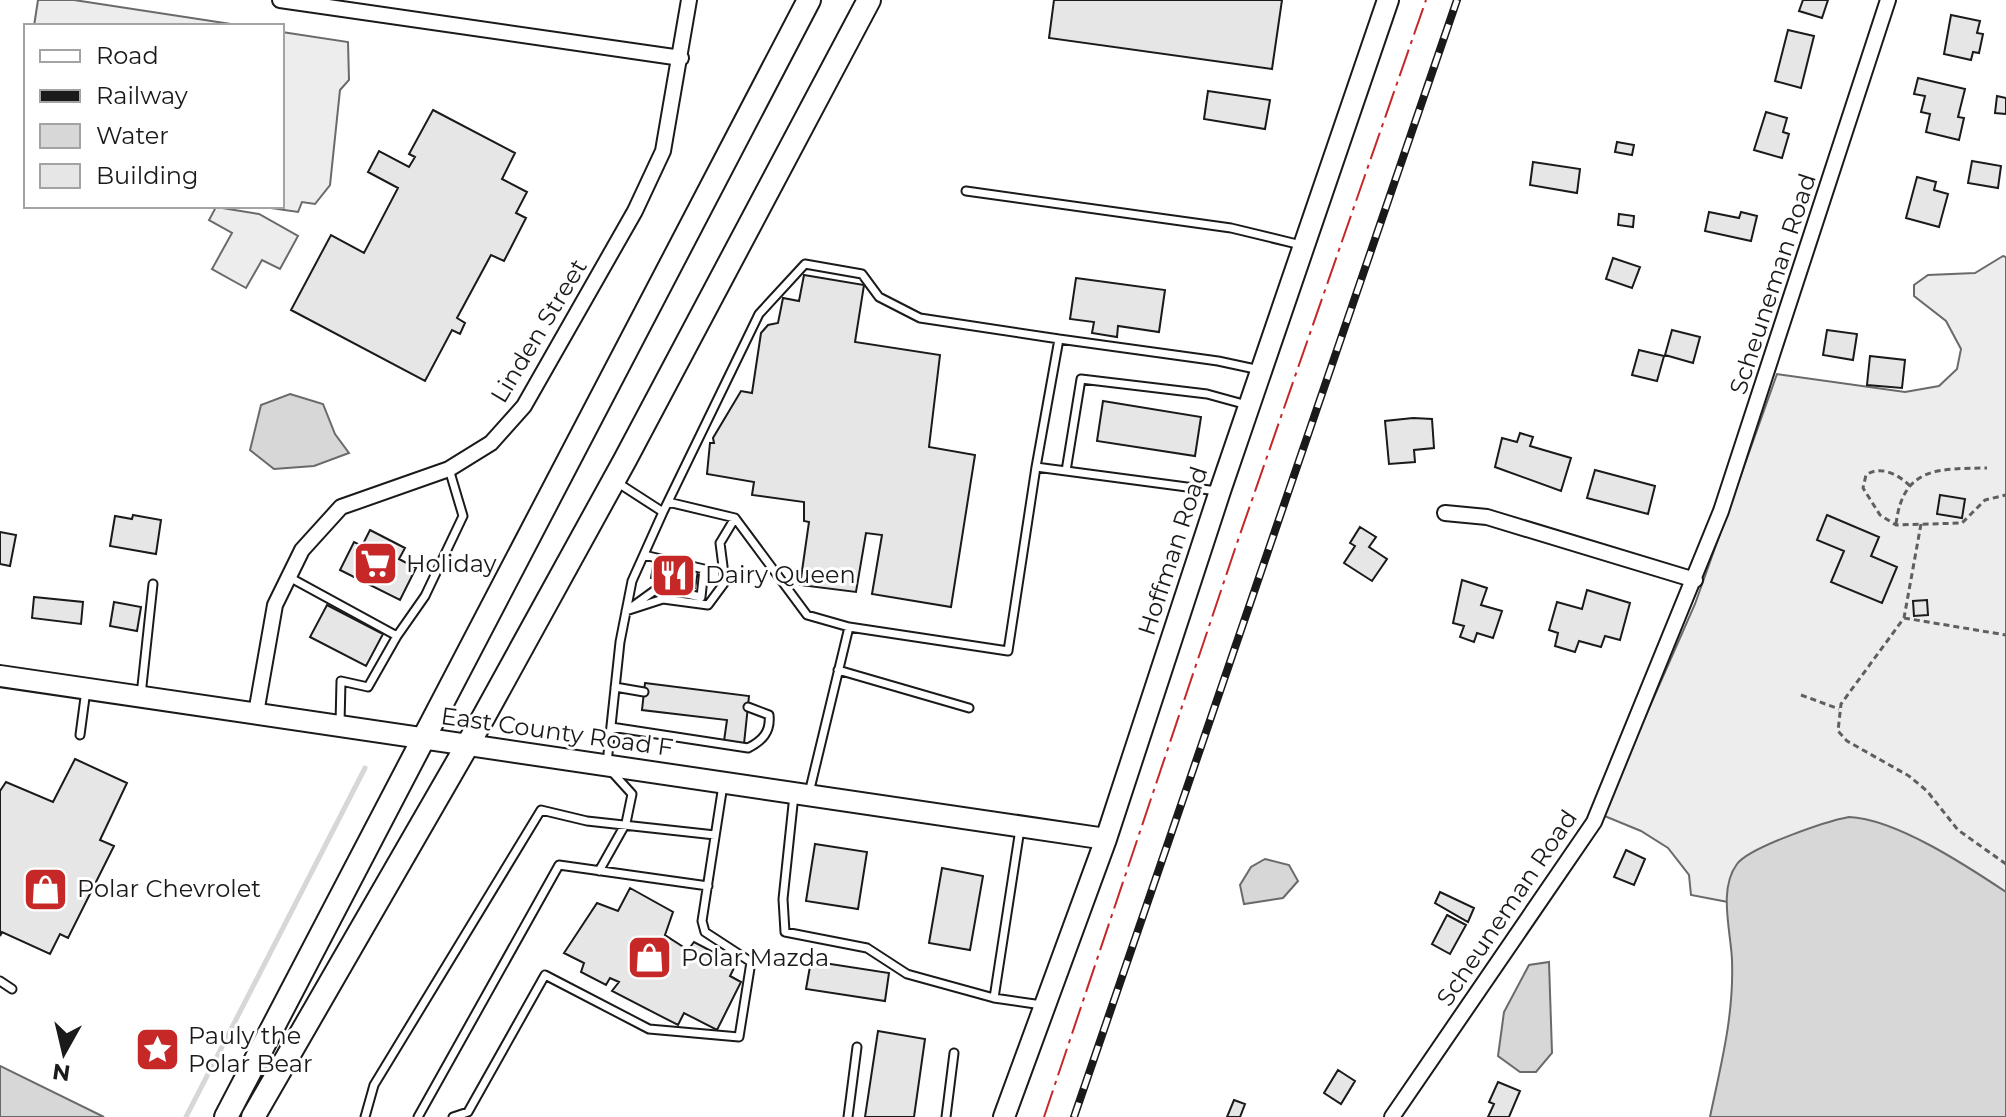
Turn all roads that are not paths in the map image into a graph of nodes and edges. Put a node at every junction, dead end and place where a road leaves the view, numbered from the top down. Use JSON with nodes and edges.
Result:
{"nodes":[{"id":1,"x":280,"y":0,"type":"edge"},
{"id":2,"x":689,"y":0,"type":"edge"},
{"id":3,"x":809,"y":0,"type":"edge"},
{"id":4,"x":869,"y":0,"type":"edge"},
{"id":5,"x":1388,"y":0,"type":"edge"},
{"id":6,"x":1888,"y":0,"type":"edge"},
{"id":7,"x":681,"y":58,"type":"junction"},
{"id":8,"x":966,"y":191,"type":"dead end"},
{"id":9,"x":1304,"y":246,"type":"junction"},
{"id":10,"x":1059,"y":339,"type":"junction"},
{"id":11,"x":1261,"y":370,"type":"junction"},
{"id":12,"x":1249,"y":405,"type":"junction"},
{"id":13,"x":1036,"y":467,"type":"junction"},
{"id":14,"x":449,"y":469,"type":"junction"},
{"id":15,"x":1066,"y":471,"type":"junction"},
{"id":16,"x":614,"y":480,"type":"junction"},
{"id":17,"x":1220,"y":491,"type":"junction"},
{"id":18,"x":668,"y":502,"type":"junction"},
{"id":19,"x":663,"y":512,"type":"junction"},
{"id":20,"x":1445,"y":513,"type":"dead end"},
{"id":21,"x":735,"y":518,"type":"junction"},
{"id":22,"x":644,"y":555,"type":"junction"},
{"id":23,"x":289,"y":577,"type":"junction"},
{"id":24,"x":1695,"y":580,"type":"junction"},
{"id":25,"x":153,"y":584,"type":"dead end"},
{"id":26,"x":626,"y":611,"type":"junction"},
{"id":27,"x":849,"y":627,"type":"junction"},
{"id":28,"x":397,"y":636,"type":"junction"},
{"id":29,"x":838,"y":670,"type":"junction"},
{"id":30,"x":0,"y":676,"type":"edge"},
{"id":31,"x":615,"y":687,"type":"junction"},
{"id":32,"x":86,"y":689,"type":"junction"},
{"id":33,"x":644,"y":692,"type":"dead end"},
{"id":34,"x":141,"y":697,"type":"junction"},
{"id":35,"x":748,"y":707,"type":"dead end"},
{"id":36,"x":969,"y":708,"type":"dead end"},
{"id":37,"x":256,"y":713,"type":"junction"},
{"id":38,"x":339,"y":726,"type":"junction"},
{"id":39,"x":611,"y":727,"type":"junction"},
{"id":40,"x":80,"y":735,"type":"dead end"},
{"id":41,"x":426,"y":739,"type":"junction"},
{"id":42,"x":468,"y":745,"type":"junction"},
{"id":43,"x":607,"y":765,"type":"junction"},
{"id":44,"x":723,"y":782,"type":"junction"},
{"id":45,"x":801,"y":794,"type":"junction"},
{"id":46,"x":626,"y":823,"type":"junction"},
{"id":47,"x":1020,"y":827,"type":"junction"},
{"id":48,"x":715,"y":835,"type":"junction"},
{"id":49,"x":1106,"y":839,"type":"junction"},
{"id":50,"x":599,"y":871,"type":"junction"},
{"id":51,"x":708,"y":886,"type":"junction"},
{"id":52,"x":0,"y":981,"type":"edge"},
{"id":53,"x":12,"y":989,"type":"dead end"},
{"id":54,"x":994,"y":998,"type":"junction"},
{"id":55,"x":1045,"y":1006,"type":"junction"},
{"id":56,"x":857,"y":1047,"type":"dead end"},
{"id":57,"x":954,"y":1053,"type":"dead end"},
{"id":58,"x":226,"y":1117,"type":"edge"},
{"id":59,"x":253,"y":1117,"type":"edge"},
{"id":60,"x":365,"y":1117,"type":"edge"},
{"id":61,"x":418,"y":1117,"type":"edge"},
{"id":62,"x":453,"y":1117,"type":"edge"},
{"id":63,"x":848,"y":1117,"type":"edge"},
{"id":64,"x":946,"y":1117,"type":"edge"},
{"id":65,"x":1004,"y":1117,"type":"edge"},
{"id":66,"x":1392,"y":1117,"type":"edge"}],
"edges":[{"from":1,"to":7,"type":"street"},
{"from":2,"to":7,"type":"street","name":"Linden Street"},
{"from":3,"to":41,"type":"main road"},
{"from":4,"to":16,"type":"main road"},
{"from":5,"to":9,"type":"street","name":"Hoffman Road"},
{"from":6,"to":24,"type":"street","name":"Scheuneman Road"},
{"from":7,"to":14,"type":"street","name":"Linden Street"},
{"from":8,"to":9,"type":"lane"},
{"from":9,"to":11,"type":"street","name":"Hoffman Road"},
{"from":10,"to":11,"type":"lane"},
{"from":10,"to":13,"type":"lane"},
{"from":10,"to":18,"type":"lane"},
{"from":11,"to":12,"type":"street","name":"Hoffman Road"},
{"from":12,"to":15,"type":"lane"},
{"from":12,"to":17,"type":"street","name":"Hoffman Road"},
{"from":13,"to":15,"type":"lane"},
{"from":13,"to":27,"type":"lane"},
{"from":14,"to":23,"type":"street","name":"Linden Street"},
{"from":14,"to":28,"type":"lane"},
{"from":15,"to":17,"type":"lane"},
{"from":16,"to":19,"type":"lane"},
{"from":16,"to":42,"type":"main road"},
{"from":17,"to":49,"type":"street","name":"Hoffman Road"},
{"from":18,"to":19,"type":"lane"},
{"from":18,"to":21,"type":"lane"},
{"from":19,"to":22,"type":"lane"},
{"from":20,"to":24,"type":"street"},
{"from":21,"to":26,"type":"lane"},
{"from":21,"to":27,"type":"lane"},
{"from":22,"to":26,"type":"lane"},
{"from":22,"to":26,"type":"lane"},
{"from":23,"to":28,"type":"lane"},
{"from":23,"to":37,"type":"street","name":"Linden Street"},
{"from":24,"to":66,"type":"street","name":"Scheuneman Road"},
{"from":25,"to":34,"type":"lane"},
{"from":26,"to":31,"type":"lane"},
{"from":27,"to":29,"type":"lane"},
{"from":28,"to":38,"type":"lane"},
{"from":29,"to":36,"type":"lane"},
{"from":29,"to":45,"type":"lane"},
{"from":30,"to":32,"type":"street","name":"East County Road F"},
{"from":31,"to":33,"type":"lane"},
{"from":31,"to":39,"type":"lane"},
{"from":32,"to":34,"type":"street","name":"East County Road F"},
{"from":32,"to":40,"type":"lane"},
{"from":34,"to":37,"type":"street","name":"East County Road F"},
{"from":35,"to":39,"type":"lane"},
{"from":37,"to":38,"type":"street","name":"East County Road F"},
{"from":38,"to":41,"type":"street","name":"East County Road F"},
{"from":39,"to":43,"type":"lane"},
{"from":41,"to":42,"type":"street","name":"East County Road F"},
{"from":41,"to":58,"type":"main road"},
{"from":42,"to":43,"type":"street","name":"East County Road F"},
{"from":42,"to":59,"type":"main road"},
{"from":43,"to":44,"type":"street","name":"East County Road F"},
{"from":43,"to":46,"type":"lane"},
{"from":44,"to":45,"type":"street","name":"East County Road F"},
{"from":44,"to":48,"type":"lane"},
{"from":45,"to":47,"type":"street","name":"East County Road F"},
{"from":45,"to":54,"type":"lane"},
{"from":46,"to":48,"type":"lane"},
{"from":46,"to":50,"type":"lane"},
{"from":46,"to":60,"type":"lane"},
{"from":47,"to":49,"type":"street","name":"East County Road F"},
{"from":47,"to":54,"type":"lane"},
{"from":48,"to":51,"type":"lane"},
{"from":49,"to":55,"type":"street","name":"Hoffman Road"},
{"from":50,"to":51,"type":"lane"},
{"from":50,"to":61,"type":"lane"},
{"from":51,"to":62,"type":"lane"},
{"from":52,"to":53,"type":"lane"},
{"from":54,"to":55,"type":"lane"},
{"from":55,"to":65,"type":"street","name":"Hoffman Road"},
{"from":56,"to":63,"type":"lane"},
{"from":57,"to":64,"type":"lane"}]}
